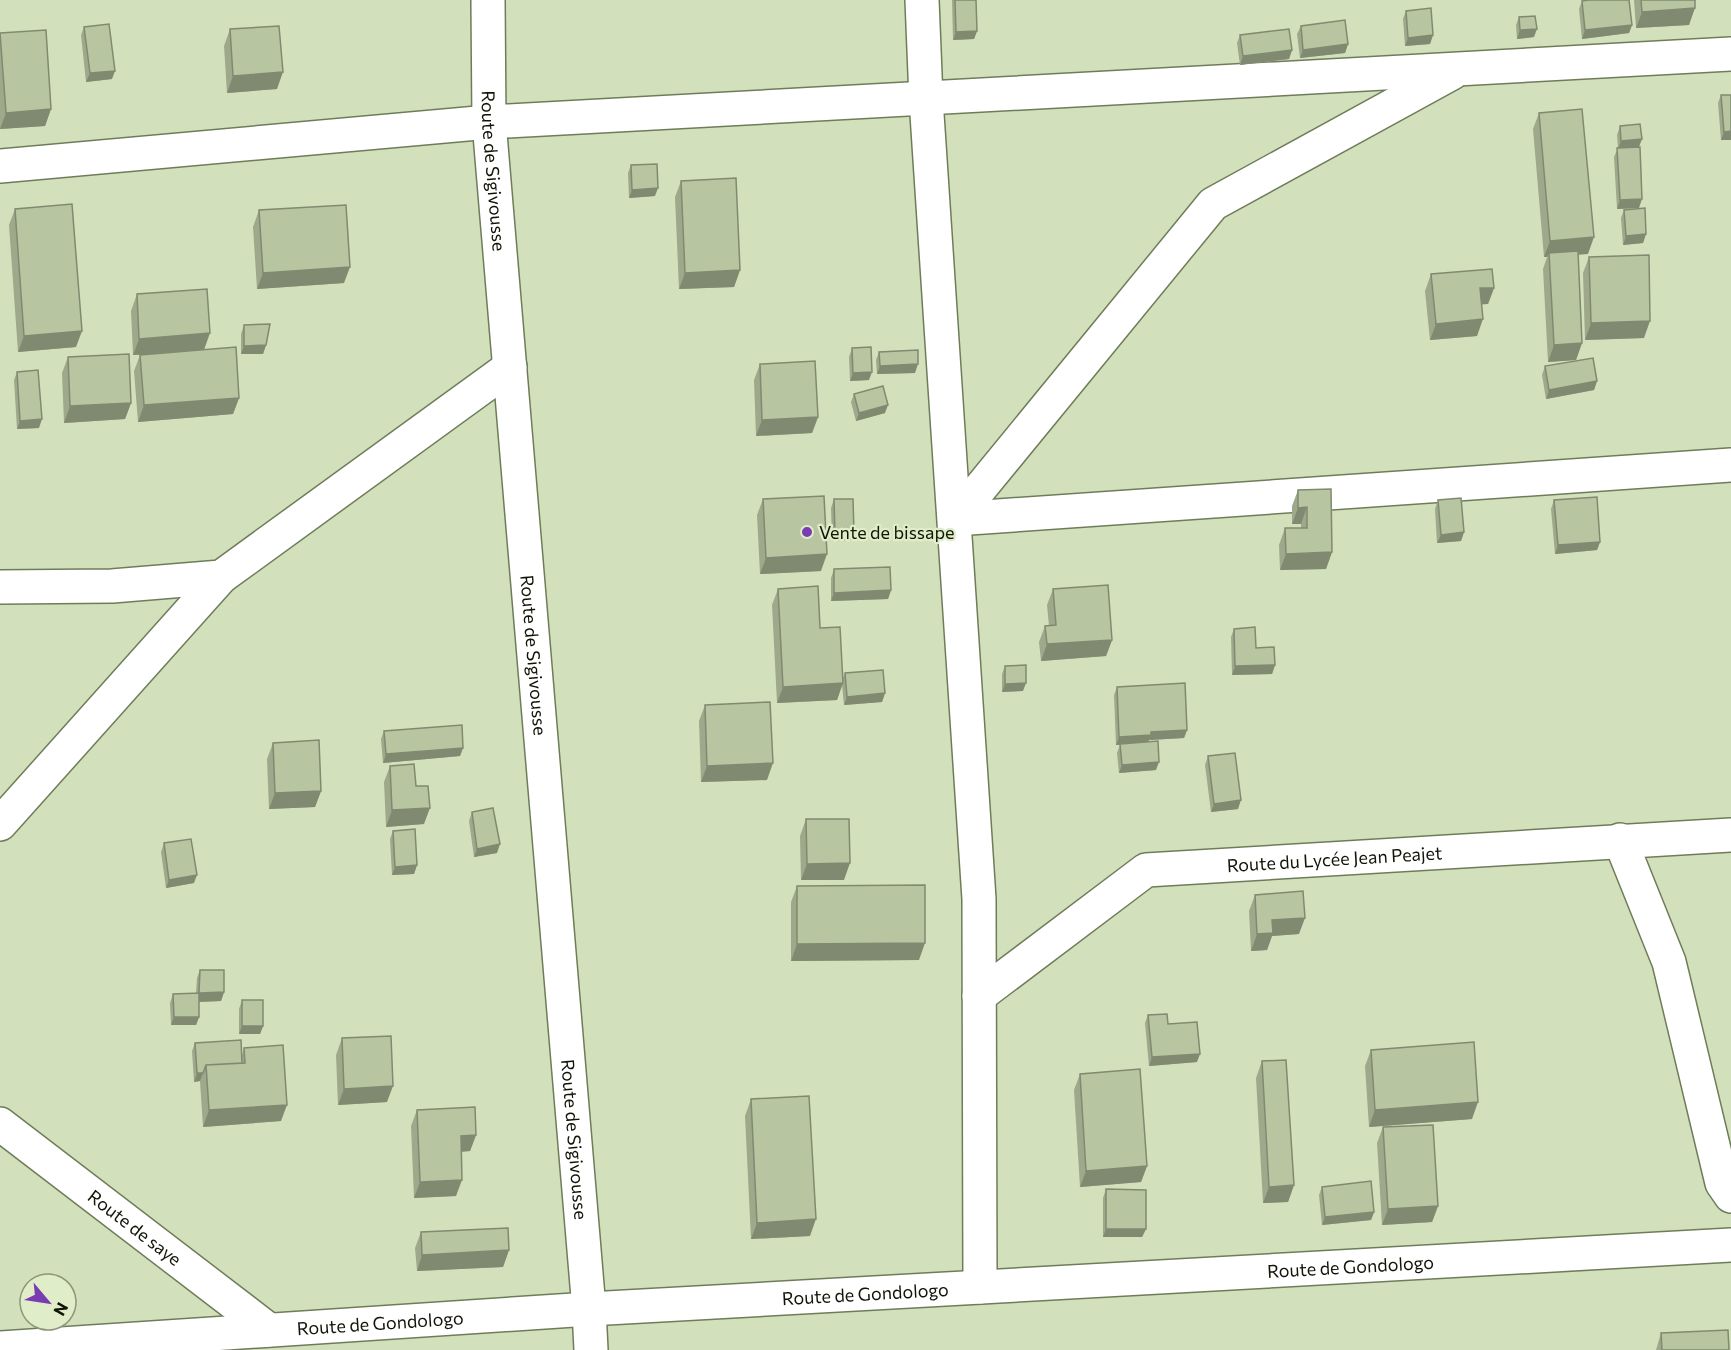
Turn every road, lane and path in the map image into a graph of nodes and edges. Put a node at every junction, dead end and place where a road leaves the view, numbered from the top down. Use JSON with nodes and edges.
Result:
{"nodes":[{"id":1,"x":488,"y":0,"type":"edge"},
{"id":2,"x":922,"y":0,"type":"edge"},
{"id":3,"x":1731,"y":54,"type":"edge"},
{"id":4,"x":1460,"y":69,"type":"junction"},
{"id":5,"x":926,"y":99,"type":"junction"},
{"id":6,"x":489,"y":122,"type":"junction"},
{"id":7,"x":0,"y":166,"type":"edge"},
{"id":8,"x":510,"y":367,"type":"junction"},
{"id":9,"x":1731,"y":465,"type":"edge"},
{"id":10,"x":955,"y":519,"type":"junction"},
{"id":11,"x":221,"y":577,"type":"junction"},
{"id":12,"x":0,"y":587,"type":"edge"},
{"id":13,"x":0,"y":824,"type":"edge"},
{"id":14,"x":1731,"y":835,"type":"edge"},
{"id":15,"x":1620,"y":840,"type":"junction"},
{"id":16,"x":979,"y":996,"type":"junction"},
{"id":17,"x":0,"y":1124,"type":"edge"},
{"id":18,"x":1731,"y":1196,"type":"edge"},
{"id":19,"x":1731,"y":1245,"type":"edge"},
{"id":20,"x":980,"y":1287,"type":"junction"},
{"id":21,"x":589,"y":1309,"type":"junction"},
{"id":22,"x":269,"y":1330,"type":"junction"},
{"id":23,"x":14,"y":1348,"type":"edge"},
{"id":24,"x":591,"y":1350,"type":"edge"}],
"edges":[{"from":1,"to":6,"type":"street","name":"Route de Sigivousse"},
{"from":2,"to":5,"type":"street"},
{"from":3,"to":4,"type":"street"},
{"from":4,"to":5,"type":"street"},
{"from":4,"to":10,"type":"street"},
{"from":5,"to":6,"type":"street"},
{"from":5,"to":10,"type":"street"},
{"from":6,"to":7,"type":"street"},
{"from":6,"to":8,"type":"street","name":"Route de Sigivousse"},
{"from":8,"to":11,"type":"street"},
{"from":8,"to":21,"type":"street","name":"Route de Sigivousse"},
{"from":9,"to":10,"type":"street"},
{"from":10,"to":16,"type":"street"},
{"from":11,"to":12,"type":"street"},
{"from":11,"to":13,"type":"street"},
{"from":14,"to":15,"type":"street","name":"Route du Lycée Jean Peajet"},
{"from":15,"to":16,"type":"street","name":"Route du Lycée Jean Peajet"},
{"from":15,"to":18,"type":"street"},
{"from":16,"to":20,"type":"street"},
{"from":17,"to":22,"type":"street","name":"Route de saye"},
{"from":19,"to":20,"type":"street","name":"Route de Gondologo"},
{"from":20,"to":21,"type":"street","name":"Route de Gondologo"},
{"from":21,"to":22,"type":"street","name":"Route de Gondologo"},
{"from":21,"to":24,"type":"street","name":"Route de Sigivousse"},
{"from":22,"to":23,"type":"street","name":"Route de Gondologo"}]}
